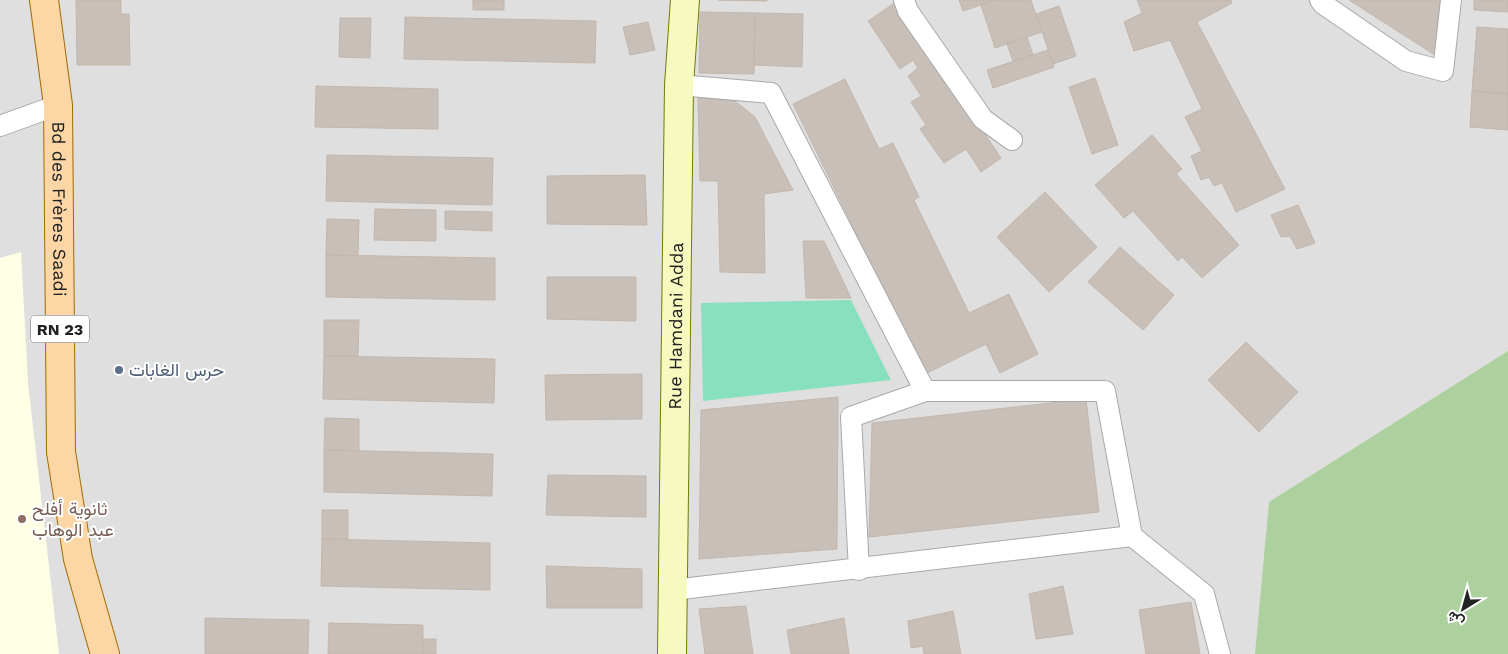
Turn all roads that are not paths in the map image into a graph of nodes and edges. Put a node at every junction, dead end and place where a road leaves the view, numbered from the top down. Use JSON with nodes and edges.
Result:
{"nodes":[{"id":1,"x":44,"y":0,"type":"edge"},
{"id":2,"x":685,"y":0,"type":"edge"},
{"id":3,"x":904,"y":0,"type":"edge"},
{"id":4,"x":1320,"y":0,"type":"edge"},
{"id":5,"x":1451,"y":0,"type":"edge"},
{"id":6,"x":679,"y":85,"type":"junction"},
{"id":7,"x":58,"y":105,"type":"junction"},
{"id":8,"x":0,"y":126,"type":"edge"},
{"id":9,"x":1012,"y":140,"type":"dead end"},
{"id":10,"x":925,"y":391,"type":"junction"},
{"id":11,"x":1132,"y":536,"type":"junction"},
{"id":12,"x":859,"y":570,"type":"junction"},
{"id":13,"x":673,"y":590,"type":"junction"},
{"id":14,"x":105,"y":654,"type":"edge"},
{"id":15,"x":672,"y":654,"type":"edge"},
{"id":16,"x":1220,"y":654,"type":"edge"}],
"edges":[{"from":1,"to":7,"type":"main road","name":"Bd des Frères Saadi","number":"RN 23"},
{"from":2,"to":6,"type":"street","name":"Rue Hamdani Adda"},
{"from":3,"to":9,"type":"street"},
{"from":4,"to":5,"type":"street"},
{"from":6,"to":10,"type":"street"},
{"from":6,"to":13,"type":"street","name":"Rue Hamdani Adda"},
{"from":7,"to":8,"type":"street"},
{"from":7,"to":14,"type":"main road","name":"Bd des Frères Saadi","number":"RN 23"},
{"from":10,"to":11,"type":"street"},
{"from":10,"to":12,"type":"street"},
{"from":11,"to":12,"type":"street"},
{"from":11,"to":16,"type":"street"},
{"from":12,"to":13,"type":"street"},
{"from":13,"to":15,"type":"street","name":"Rue Hamdani Adda"}]}
